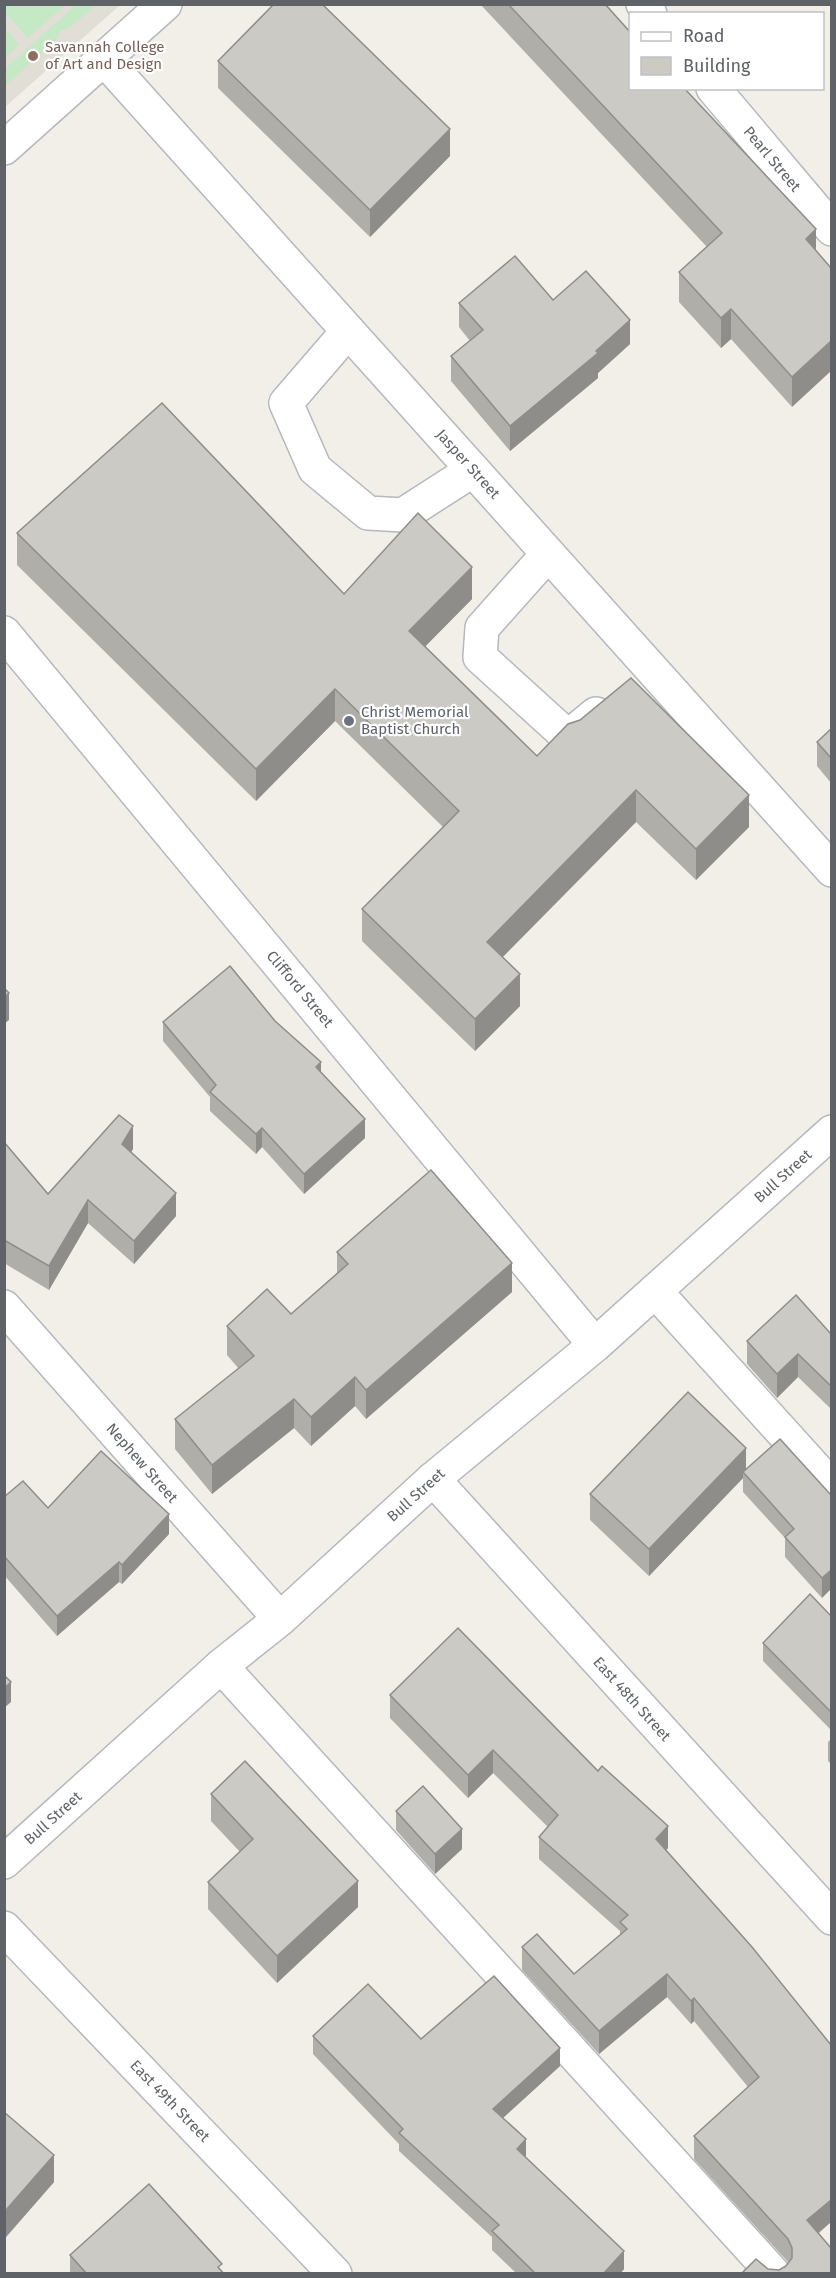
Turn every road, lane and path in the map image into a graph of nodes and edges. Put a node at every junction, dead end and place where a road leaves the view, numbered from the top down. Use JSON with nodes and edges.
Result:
{"nodes":[{"id":1,"x":165,"y":4,"type":"edge"},
{"id":2,"x":104,"y":59,"type":"junction"},
{"id":3,"x":715,"y":90,"type":"edge"},
{"id":4,"x":4,"y":147,"type":"edge"},
{"id":5,"x":831,"y":230,"type":"edge"},
{"id":6,"x":348,"y":331,"type":"junction"},
{"id":7,"x":473,"y":470,"type":"junction"},
{"id":8,"x":548,"y":554,"type":"junction"},
{"id":9,"x":4,"y":633,"type":"edge"},
{"id":10,"x":654,"y":672,"type":"junction"},
{"id":11,"x":831,"y":870,"type":"edge"},
{"id":12,"x":831,"y":1132,"type":"edge"},
{"id":13,"x":655,"y":1291,"type":"junction"},
{"id":14,"x":4,"y":1307,"type":"edge"},
{"id":15,"x":596,"y":1345,"type":"junction"},
{"id":16,"x":433,"y":1479,"type":"junction"},
{"id":17,"x":831,"y":1487,"type":"edge"},
{"id":18,"x":280,"y":1619,"type":"junction"},
{"id":19,"x":221,"y":1666,"type":"junction"},
{"id":20,"x":4,"y":1862,"type":"edge"},
{"id":21,"x":831,"y":1918,"type":"edge"},
{"id":22,"x":4,"y":1928,"type":"edge"},
{"id":23,"x":335,"y":2274,"type":"edge"},
{"id":24,"x":774,"y":2274,"type":"edge"}],
"edges":[{"from":1,"to":2,"type":"street"},
{"from":2,"to":4,"type":"street"},
{"from":2,"to":6,"type":"street","name":"Jasper Street"},
{"from":3,"to":5,"type":"street","name":"Pearl Street"},
{"from":6,"to":7,"type":"street","name":"Jasper Street"},
{"from":6,"to":7,"type":"street"},
{"from":7,"to":8,"type":"street","name":"Jasper Street"},
{"from":8,"to":10,"type":"street","name":"Jasper Street"},
{"from":8,"to":10,"type":"street"},
{"from":9,"to":15,"type":"street","name":"Clifford Street"},
{"from":10,"to":11,"type":"street","name":"Jasper Street"},
{"from":12,"to":13,"type":"street","name":"Bull Street"},
{"from":13,"to":15,"type":"street","name":"Bull Street"},
{"from":13,"to":17,"type":"street"},
{"from":14,"to":18,"type":"street","name":"Nephew Street"},
{"from":15,"to":16,"type":"street","name":"Bull Street"},
{"from":16,"to":18,"type":"street","name":"Bull Street"},
{"from":16,"to":21,"type":"street","name":"East 48th Street"},
{"from":18,"to":19,"type":"street","name":"Bull Street"},
{"from":19,"to":20,"type":"street","name":"Bull Street"},
{"from":19,"to":24,"type":"street"},
{"from":22,"to":23,"type":"street","name":"East 49th Street"}]}
